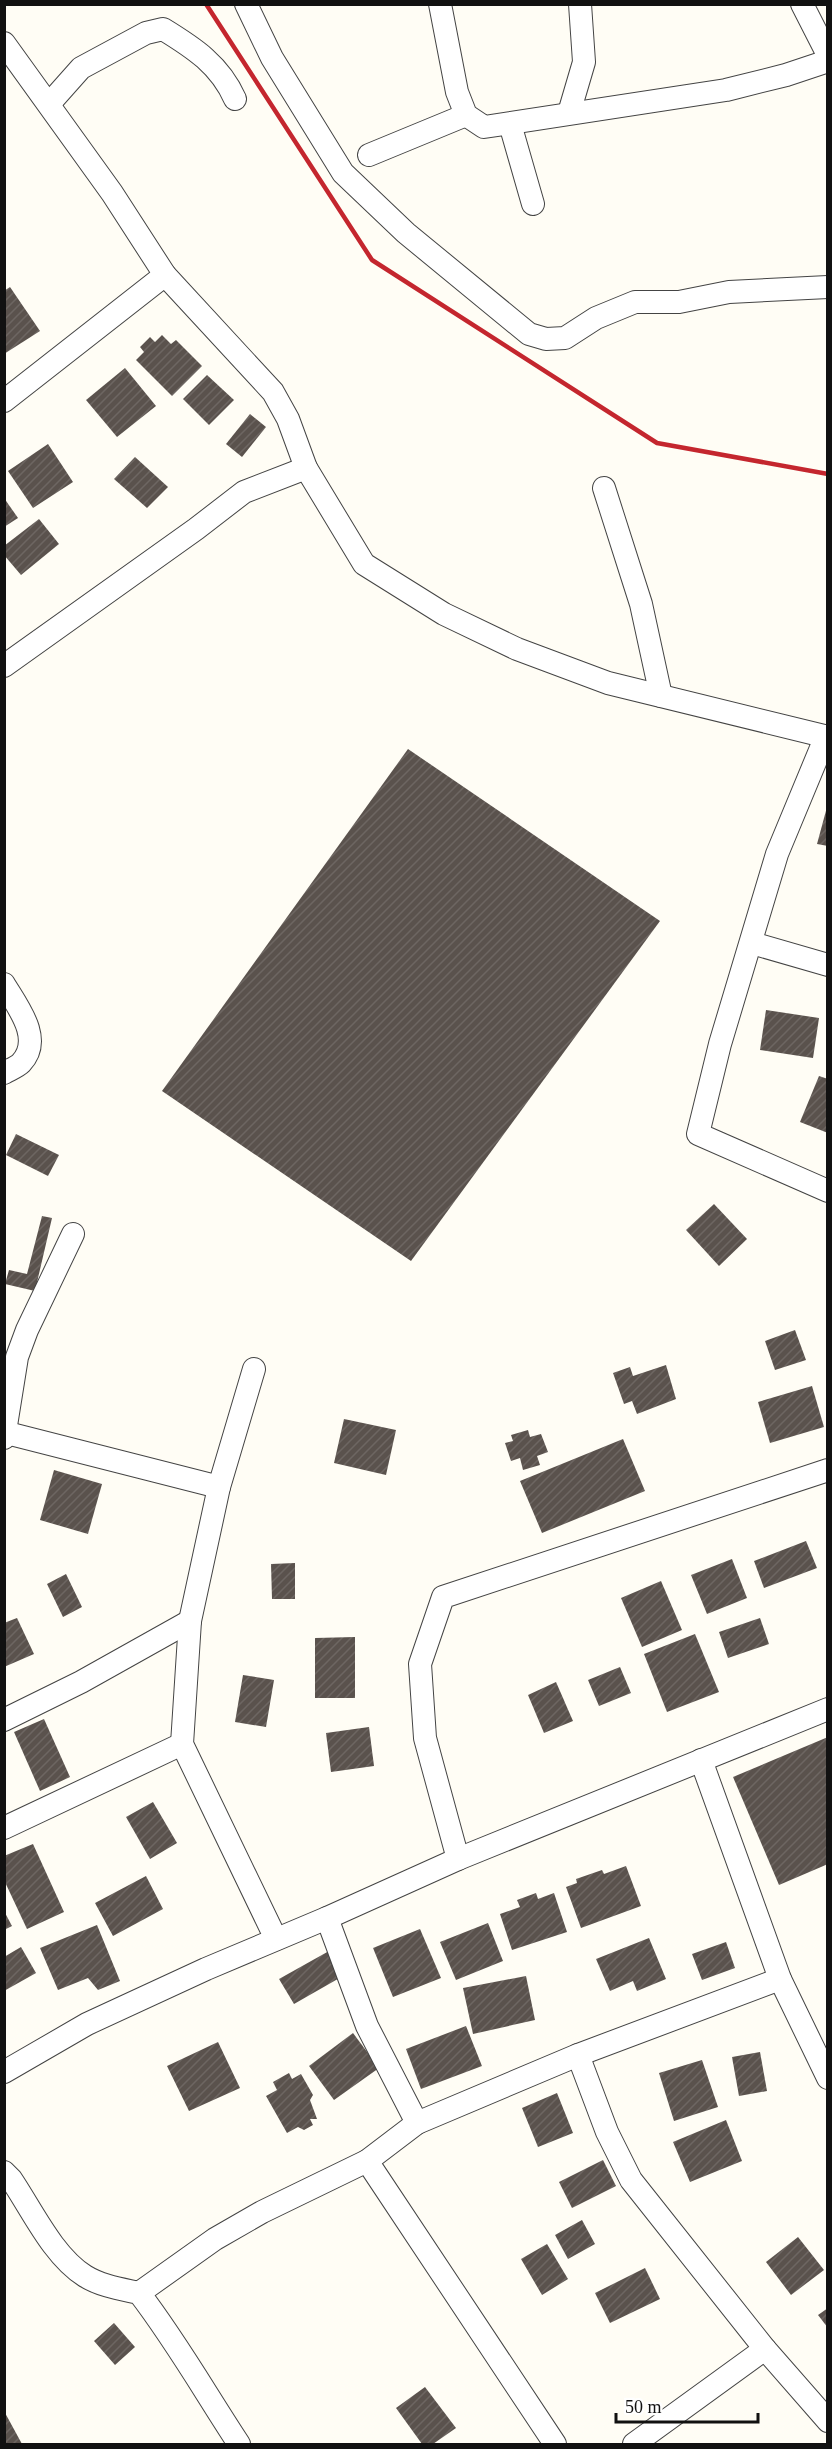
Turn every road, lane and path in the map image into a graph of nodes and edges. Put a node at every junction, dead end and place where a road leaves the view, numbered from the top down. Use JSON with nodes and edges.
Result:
{"nodes":[{"id":1,"x":246,"y":4,"type":"edge"},
{"id":2,"x":440,"y":4,"type":"edge"},
{"id":3,"x":580,"y":4,"type":"edge"},
{"id":4,"x":801,"y":4,"type":"edge"},
{"id":5,"x":4,"y":43,"type":"edge"},
{"id":6,"x":828,"y":55,"type":"edge"},
{"id":7,"x":828,"y":61,"type":"edge"},
{"id":8,"x":12,"y":71,"type":"edge"},
{"id":9,"x":235,"y":99,"type":"dead end"},
{"id":10,"x":49,"y":104,"type":"junction"},
{"id":11,"x":569,"y":113,"type":"junction"},
{"id":12,"x":466,"y":115,"type":"junction"},
{"id":13,"x":510,"y":124,"type":"junction"},
{"id":14,"x":369,"y":155,"type":"dead end"},
{"id":15,"x":533,"y":204,"type":"dead end"},
{"id":16,"x":165,"y":276,"type":"junction"},
{"id":17,"x":828,"y":287,"type":"edge"},
{"id":18,"x":4,"y":401,"type":"edge"},
{"id":19,"x":306,"y":468,"type":"junction"},
{"id":20,"x":604,"y":488,"type":"dead end"},
{"id":21,"x":4,"y":666,"type":"edge"},
{"id":22,"x":661,"y":696,"type":"junction"},
{"id":23,"x":827,"y":736,"type":"edge"},
{"id":24,"x":752,"y":942,"type":"junction"},
{"id":25,"x":828,"y":965,"type":"edge"},
{"id":26,"x":4,"y":984,"type":"edge"},
{"id":27,"x":4,"y":1073,"type":"edge"},
{"id":28,"x":828,"y":1191,"type":"edge"},
{"id":29,"x":73,"y":1234,"type":"dead end"},
{"id":30,"x":254,"y":1369,"type":"dead end"},
{"id":31,"x":6,"y":1436,"type":"edge"},
{"id":32,"x":828,"y":1470,"type":"edge"},
{"id":33,"x":219,"y":1487,"type":"junction"},
{"id":34,"x":189,"y":1622,"type":"junction"},
{"id":35,"x":828,"y":1709,"type":"edge"},
{"id":36,"x":4,"y":1720,"type":"edge"},
{"id":37,"x":182,"y":1744,"type":"junction"},
{"id":38,"x":701,"y":1760,"type":"junction"},
{"id":39,"x":4,"y":1828,"type":"edge"},
{"id":40,"x":458,"y":1858,"type":"junction"},
{"id":41,"x":327,"y":1918,"type":"junction"},
{"id":42,"x":276,"y":1939,"type":"junction"},
{"id":43,"x":780,"y":1979,"type":"junction"},
{"id":44,"x":578,"y":2055,"type":"junction"},
{"id":45,"x":4,"y":2072,"type":"edge"},
{"id":46,"x":828,"y":2078,"type":"edge"},
{"id":47,"x":417,"y":2123,"type":"junction"},
{"id":48,"x":367,"y":2161,"type":"junction"},
{"id":49,"x":4,"y":2172,"type":"edge"},
{"id":50,"x":139,"y":2293,"type":"junction"},
{"id":51,"x":765,"y":2349,"type":"junction"},
{"id":52,"x":828,"y":2421,"type":"edge"},
{"id":53,"x":239,"y":2445,"type":"edge"},
{"id":54,"x":555,"y":2445,"type":"edge"},
{"id":55,"x":634,"y":2445,"type":"edge"}],
"edges":[{"from":1,"to":17,"type":"street"},
{"from":2,"to":12,"type":"street"},
{"from":3,"to":11,"type":"street"},
{"from":4,"to":6,"type":"street"},
{"from":5,"to":8,"type":"street"},
{"from":7,"to":11,"type":"street"},
{"from":8,"to":10,"type":"street"},
{"from":9,"to":10,"type":"street"},
{"from":10,"to":16,"type":"street"},
{"from":11,"to":13,"type":"street"},
{"from":12,"to":13,"type":"street"},
{"from":12,"to":14,"type":"street"},
{"from":13,"to":15,"type":"street"},
{"from":16,"to":18,"type":"street"},
{"from":16,"to":19,"type":"street"},
{"from":19,"to":21,"type":"street"},
{"from":19,"to":22,"type":"street"},
{"from":20,"to":22,"type":"street"},
{"from":22,"to":23,"type":"street"},
{"from":23,"to":24,"type":"street"},
{"from":24,"to":25,"type":"street"},
{"from":24,"to":28,"type":"street"},
{"from":26,"to":27,"type":"street"},
{"from":29,"to":31,"type":"street"},
{"from":30,"to":33,"type":"street"},
{"from":31,"to":33,"type":"street"},
{"from":32,"to":40,"type":"street"},
{"from":33,"to":34,"type":"street"},
{"from":34,"to":36,"type":"street"},
{"from":34,"to":37,"type":"street"},
{"from":35,"to":38,"type":"street"},
{"from":37,"to":39,"type":"street"},
{"from":37,"to":42,"type":"street"},
{"from":38,"to":40,"type":"street"},
{"from":38,"to":43,"type":"street"},
{"from":40,"to":41,"type":"street"},
{"from":41,"to":42,"type":"street"},
{"from":41,"to":47,"type":"street"},
{"from":42,"to":45,"type":"street"},
{"from":43,"to":44,"type":"street"},
{"from":43,"to":46,"type":"street"},
{"from":44,"to":47,"type":"street"},
{"from":44,"to":51,"type":"street"},
{"from":47,"to":48,"type":"street"},
{"from":48,"to":50,"type":"street"},
{"from":48,"to":54,"type":"street"},
{"from":49,"to":50,"type":"street"},
{"from":50,"to":53,"type":"street"},
{"from":51,"to":52,"type":"street"},
{"from":51,"to":55,"type":"street"}]}
